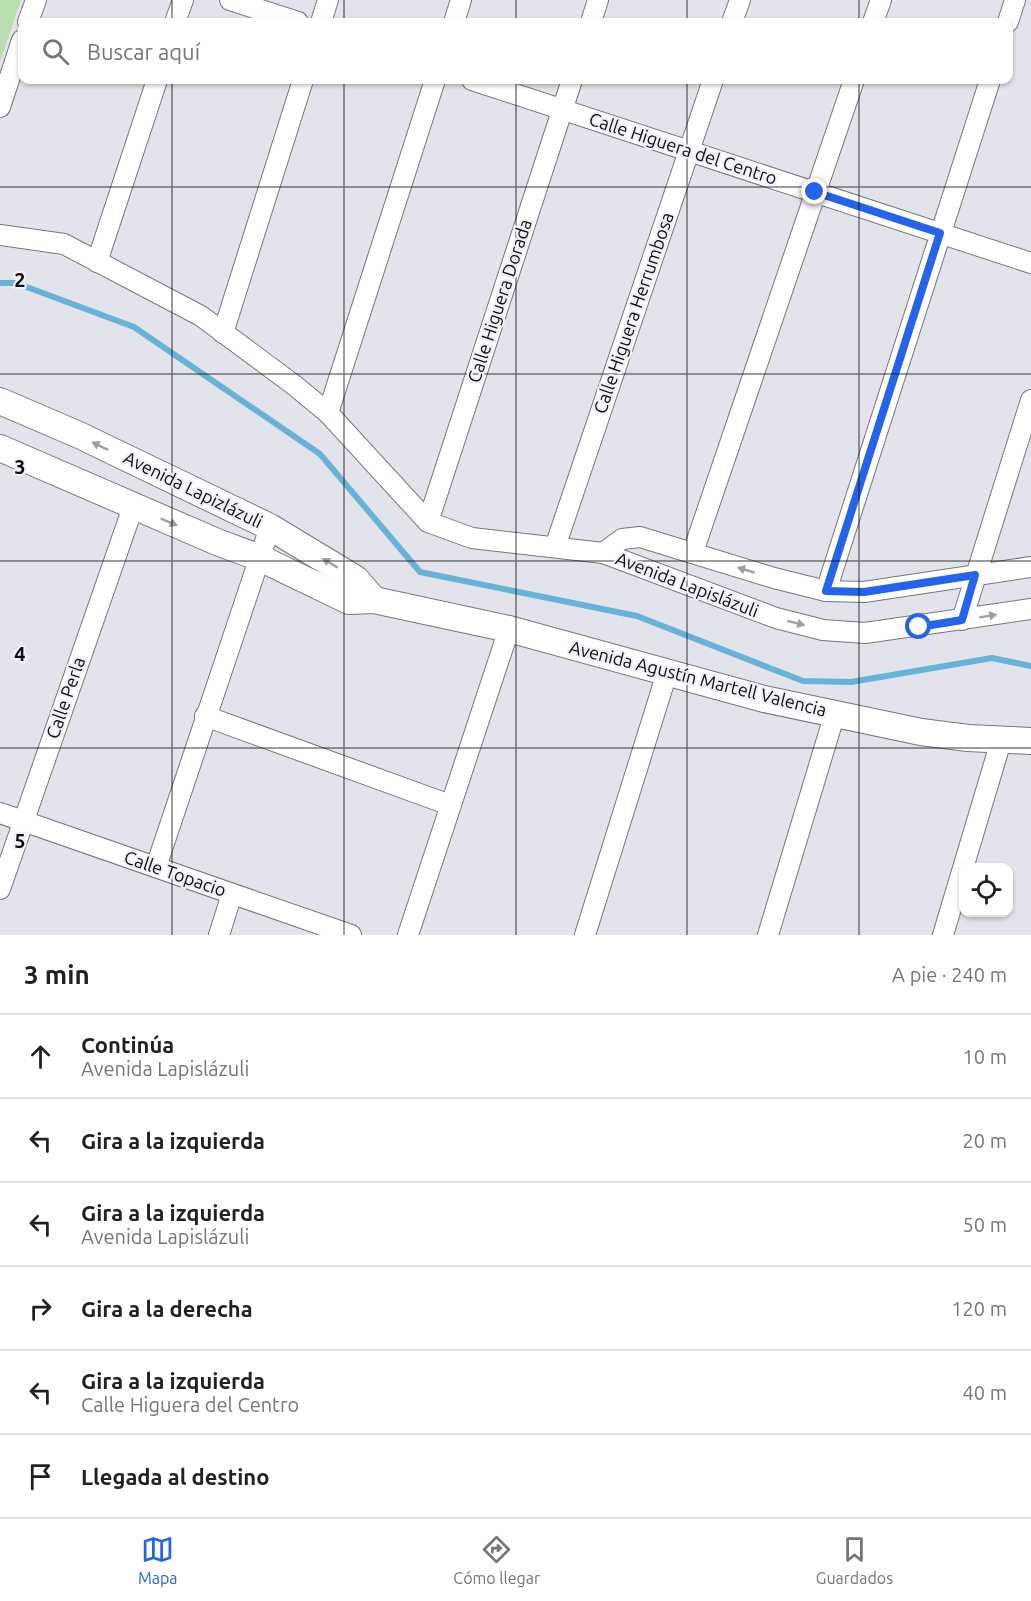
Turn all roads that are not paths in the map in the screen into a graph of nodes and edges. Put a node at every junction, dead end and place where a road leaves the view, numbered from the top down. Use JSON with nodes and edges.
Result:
{"nodes":[{"id":1,"x":36,"y":0,"type":"edge"},
{"id":2,"x":183,"y":0,"type":"edge"},
{"id":3,"x":230,"y":0,"type":"edge"},
{"id":4,"x":328,"y":0,"type":"edge"},
{"id":5,"x":461,"y":0,"type":"edge"},
{"id":6,"x":598,"y":0,"type":"edge"},
{"id":7,"x":740,"y":0,"type":"edge"},
{"id":8,"x":881,"y":0,"type":"edge"},
{"id":9,"x":1015,"y":0,"type":"edge"},
{"id":10,"x":29,"y":18,"type":"edge"},
{"id":11,"x":176,"y":18,"type":"edge"},
{"id":12,"x":286,"y":18,"type":"edge"},
{"id":13,"x":322,"y":18,"type":"edge"},
{"id":14,"x":455,"y":18,"type":"edge"},
{"id":15,"x":592,"y":18,"type":"edge"},
{"id":16,"x":733,"y":18,"type":"edge"},
{"id":17,"x":874,"y":18,"type":"edge"},
{"id":18,"x":1009,"y":18,"type":"edge"},
{"id":19,"x":18,"y":52,"type":"edge"},
{"id":20,"x":156,"y":84,"type":"edge"},
{"id":21,"x":302,"y":84,"type":"edge"},
{"id":22,"x":434,"y":84,"type":"edge"},
{"id":23,"x":485,"y":84,"type":"edge"},
{"id":24,"x":571,"y":84,"type":"edge"},
{"id":25,"x":712,"y":84,"type":"edge"},
{"id":26,"x":853,"y":84,"type":"edge"},
{"id":27,"x":989,"y":84,"type":"edge"},
{"id":28,"x":0,"y":107,"type":"edge"},
{"id":29,"x":563,"y":109,"type":"junction"},
{"id":30,"x":689,"y":151,"type":"junction"},
{"id":31,"x":815,"y":192,"type":"junction"},
{"id":32,"x":940,"y":233,"type":"junction"},
{"id":33,"x":0,"y":235,"type":"edge"},
{"id":34,"x":97,"y":262,"type":"junction"},
{"id":35,"x":1031,"y":263,"type":"edge"},
{"id":36,"x":223,"y":333,"type":"junction"},
{"id":37,"x":1031,"y":400,"type":"edge"},
{"id":38,"x":0,"y":401,"type":"edge"},
{"id":39,"x":328,"y":413,"type":"junction"},
{"id":40,"x":2,"y":455,"type":"edge"},
{"id":41,"x":133,"y":507,"type":"junction"},
{"id":42,"x":428,"y":522,"type":"junction"},
{"id":43,"x":270,"y":527,"type":"junction"},
{"id":44,"x":555,"y":547,"type":"junction"},
{"id":45,"x":693,"y":552,"type":"junction"},
{"id":46,"x":603,"y":553,"type":"junction"},
{"id":47,"x":260,"y":558,"type":"junction"},
{"id":48,"x":1031,"y":567,"type":"edge"},
{"id":49,"x":975,"y":575,"type":"junction"},
{"id":50,"x":826,"y":591,"type":"junction"},
{"id":51,"x":374,"y":600,"type":"junction"},
{"id":52,"x":1031,"y":609,"type":"edge"},
{"id":53,"x":962,"y":620,"type":"junction"},
{"id":54,"x":509,"y":629,"type":"junction"},
{"id":55,"x":667,"y":673,"type":"junction"},
{"id":56,"x":835,"y":713,"type":"junction"},
{"id":57,"x":205,"y":716,"type":"junction"},
{"id":58,"x":1001,"y":741,"type":"junction"},
{"id":59,"x":1031,"y":741,"type":"edge"},
{"id":60,"x":450,"y":805,"type":"junction"},
{"id":61,"x":0,"y":813,"type":"edge"},
{"id":62,"x":23,"y":820,"type":"junction"},
{"id":63,"x":156,"y":867,"type":"junction"},
{"id":64,"x":0,"y":889,"type":"edge"},
{"id":65,"x":232,"y":894,"type":"junction"},
{"id":66,"x":219,"y":935,"type":"edge"},
{"id":67,"x":351,"y":935,"type":"edge"},
{"id":68,"x":408,"y":935,"type":"edge"},
{"id":69,"x":585,"y":935,"type":"edge"},
{"id":70,"x":768,"y":935,"type":"edge"},
{"id":71,"x":943,"y":935,"type":"edge"}],
"edges":[{"from":1,"to":10,"type":"street"},
{"from":2,"to":11,"type":"street"},
{"from":3,"to":12,"type":"street"},
{"from":4,"to":13,"type":"street"},
{"from":5,"to":14,"type":"street"},
{"from":6,"to":15,"type":"street"},
{"from":7,"to":16,"type":"street"},
{"from":8,"to":17,"type":"street"},
{"from":9,"to":18,"type":"street"},
{"from":19,"to":28,"type":"street"},
{"from":20,"to":34,"type":"street"},
{"from":21,"to":36,"type":"street"},
{"from":22,"to":39,"type":"street"},
{"from":23,"to":29,"type":"street","name":"Calle Higuera del Centro"},
{"from":24,"to":29,"type":"street","name":"Calle Higuera Dorada"},
{"from":25,"to":30,"type":"street","name":"Calle Higuera Herrumbosa"},
{"from":26,"to":31,"type":"street"},
{"from":27,"to":32,"type":"street"},
{"from":29,"to":30,"type":"street","name":"Calle Higuera del Centro"},
{"from":29,"to":42,"type":"street","name":"Calle Higuera Dorada"},
{"from":30,"to":31,"type":"street","name":"Calle Higuera del Centro"},
{"from":30,"to":44,"type":"street","name":"Calle Higuera Herrumbosa"},
{"from":31,"to":32,"type":"street","name":"Calle Higuera del Centro"},
{"from":31,"to":45,"type":"street"},
{"from":32,"to":35,"type":"street","name":"Calle Higuera del Centro"},
{"from":32,"to":50,"type":"street"},
{"from":33,"to":34,"type":"street"},
{"from":34,"to":36,"type":"street"},
{"from":36,"to":39,"type":"street"},
{"from":37,"to":49,"type":"street"},
{"from":43,"to":38,"type":"street","name":"Avenida Lapizlázuli","one_way":true},
{"from":39,"to":42,"type":"street"},
{"from":40,"to":41,"type":"street","name":"Avenida Lapizlázuli"},
{"from":41,"to":47,"type":"street","name":"Avenida Lapizlázuli","one_way":true},
{"from":41,"to":62,"type":"street","name":"Calle Perla"},
{"from":42,"to":44,"type":"street"},
{"from":43,"to":47,"type":"street"},
{"from":51,"to":43,"type":"street","name":"Avenida Lapizlázuli","one_way":true},
{"from":44,"to":46,"type":"street"},
{"from":45,"to":46,"type":"street","name":"Avenida Lapislázuli"},
{"from":50,"to":45,"type":"street","name":"Avenida Lapislázuli","one_way":true},
{"from":46,"to":53,"type":"street","name":"Avenida Lapislázuli","one_way":true},
{"from":47,"to":51,"type":"street","name":"Avenida Lapizlázuli"},
{"from":47,"to":57,"type":"street"},
{"from":48,"to":49,"type":"street","name":"Avenida Lapislázuli"},
{"from":49,"to":50,"type":"street","name":"Avenida Lapislázuli"},
{"from":49,"to":53,"type":"street"},
{"from":51,"to":54,"type":"street","name":"Avenida Lapizlázuli"},
{"from":53,"to":52,"type":"street","name":"Avenida Lapislázuli","one_way":true},
{"from":54,"to":55,"type":"street","name":"Avenida Agustín Martell Valencia"},
{"from":54,"to":60,"type":"street"},
{"from":55,"to":56,"type":"street","name":"Avenida Agustín Martell Valencia"},
{"from":55,"to":69,"type":"street"},
{"from":56,"to":58,"type":"street","name":"Avenida Agustín Martell Valencia"},
{"from":56,"to":70,"type":"street"},
{"from":57,"to":60,"type":"street"},
{"from":57,"to":63,"type":"street"},
{"from":58,"to":59,"type":"street","name":"Avenida Agustín Martell Valencia"},
{"from":58,"to":71,"type":"street"},
{"from":60,"to":68,"type":"street"},
{"from":61,"to":62,"type":"street","name":"Calle Topacio"},
{"from":62,"to":63,"type":"street","name":"Calle Topacio"},
{"from":62,"to":64,"type":"street","name":"Calle Perla"},
{"from":63,"to":65,"type":"street","name":"Calle Topacio"},
{"from":65,"to":66,"type":"street"},
{"from":65,"to":67,"type":"street","name":"Calle Topacio"}]}
